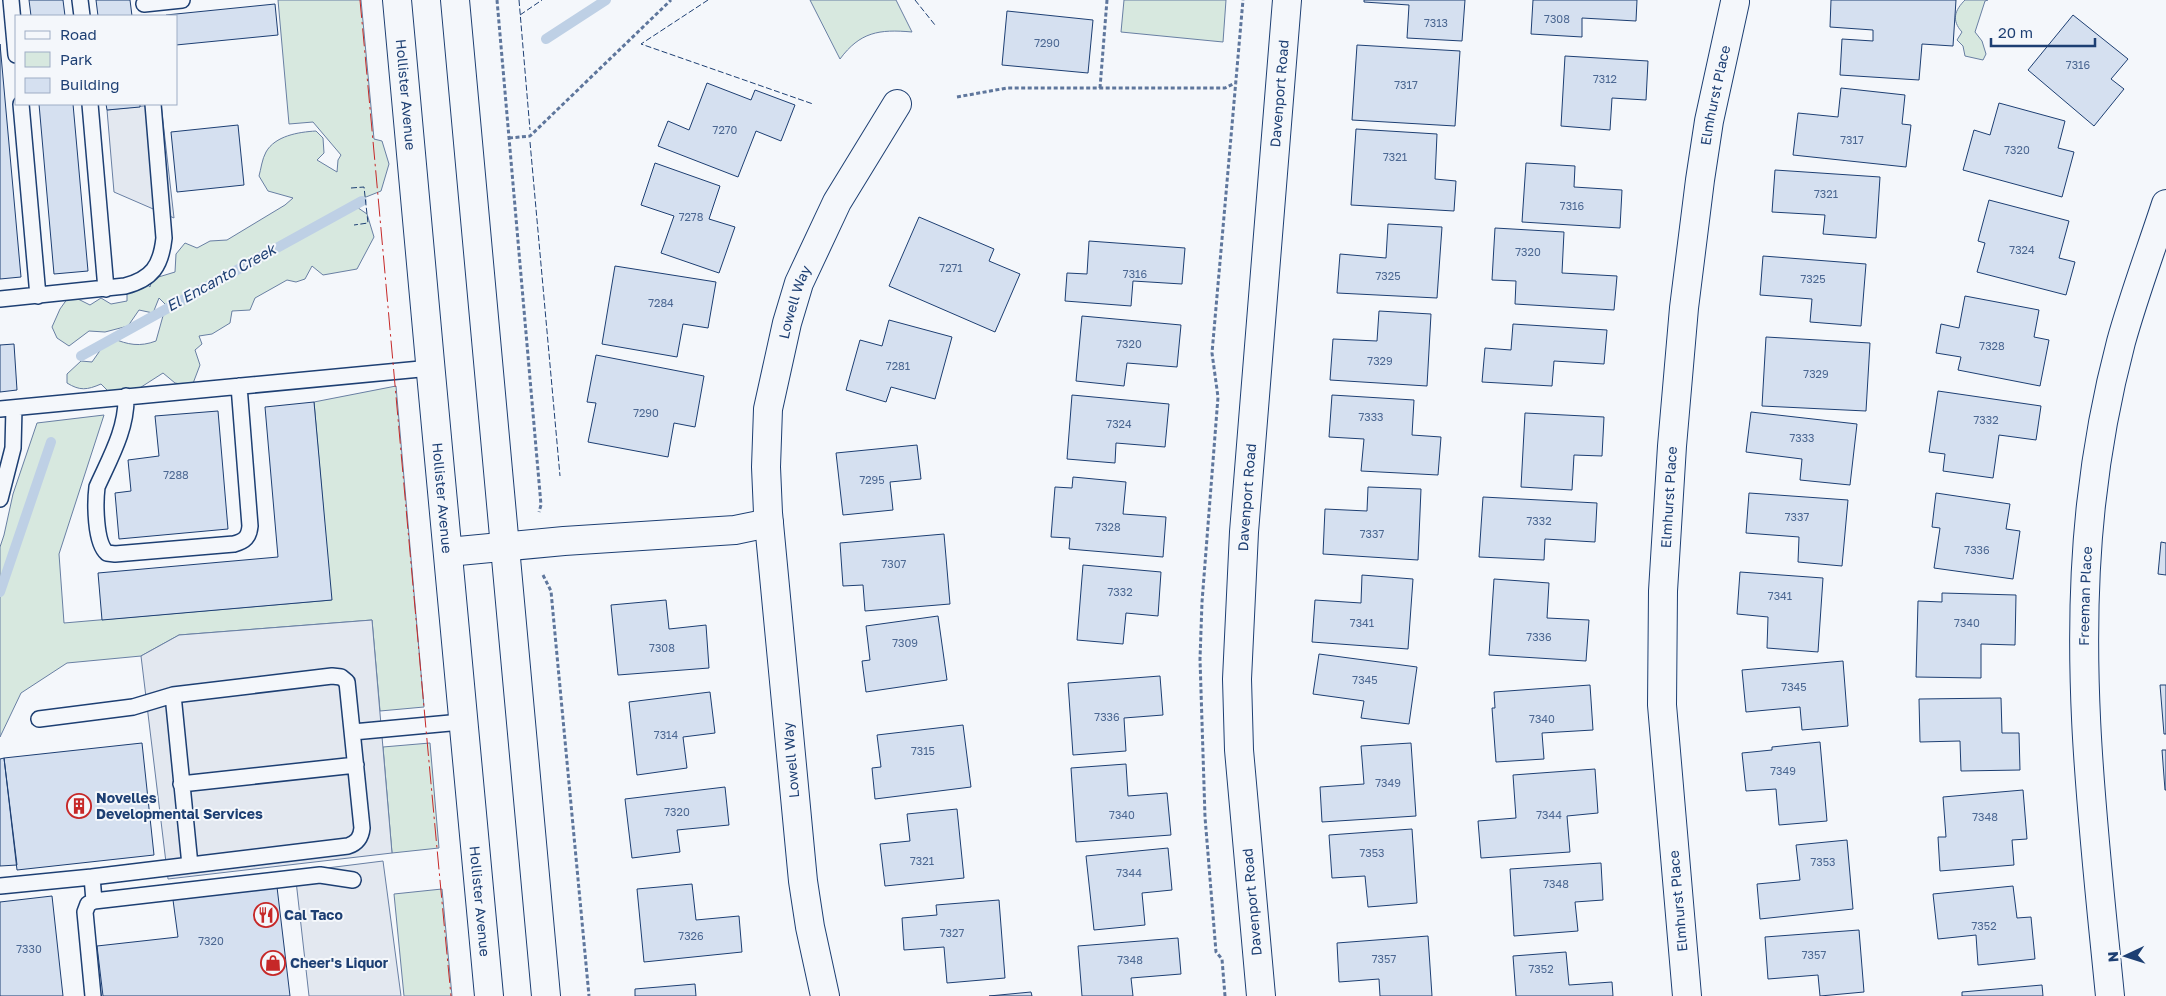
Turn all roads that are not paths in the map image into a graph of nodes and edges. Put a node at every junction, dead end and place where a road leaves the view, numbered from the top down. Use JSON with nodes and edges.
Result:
{"nodes":[{"id":1,"x":11,"y":0,"type":"edge"},
{"id":2,"x":80,"y":0,"type":"edge"},
{"id":3,"x":182,"y":0,"type":"edge"},
{"id":4,"x":397,"y":0,"type":"edge"},
{"id":5,"x":455,"y":0,"type":"edge"},
{"id":6,"x":1286,"y":0,"type":"edge"},
{"id":7,"x":1735,"y":2,"type":"dead end"},
{"id":8,"x":144,"y":7,"type":"edge"},
{"id":9,"x":82,"y":15,"type":"edge"},
{"id":10,"x":15,"y":45,"type":"edge"},
{"id":11,"x":897,"y":104,"type":"dead end"},
{"id":12,"x":21,"y":105,"type":"edge"},
{"id":13,"x":90,"y":105,"type":"edge"},
{"id":14,"x":152,"y":105,"type":"edge"},
{"id":15,"x":2166,"y":204,"type":"edge"},
{"id":16,"x":106,"y":289,"type":"junction"},
{"id":17,"x":38,"y":296,"type":"junction"},
{"id":18,"x":0,"y":299,"type":"edge"},
{"id":19,"x":431,"y":368,"type":"junction"},
{"id":20,"x":239,"y":386,"type":"junction"},
{"id":21,"x":126,"y":396,"type":"junction"},
{"id":22,"x":7,"y":409,"type":"edge"},
{"id":23,"x":0,"y":499,"type":"edge"},
{"id":24,"x":769,"y":523,"type":"junction"},
{"id":25,"x":504,"y":546,"type":"junction"},
{"id":26,"x":448,"y":552,"type":"junction"},
{"id":27,"x":173,"y":695,"type":"junction"},
{"id":28,"x":39,"y":719,"type":"dead end"},
{"id":29,"x":461,"y":722,"type":"junction"},
{"id":30,"x":353,"y":732,"type":"junction"},
{"id":31,"x":356,"y":765,"type":"junction"},
{"id":32,"x":182,"y":784,"type":"junction"},
{"id":33,"x":190,"y":866,"type":"junction"},
{"id":34,"x":92,"y":877,"type":"junction"},
{"id":35,"x":353,"y":880,"type":"dead end"},
{"id":36,"x":0,"y":886,"type":"edge"},
{"id":37,"x":94,"y":901,"type":"junction"},
{"id":38,"x":93,"y":996,"type":"edge"},
{"id":39,"x":488,"y":996,"type":"edge"},
{"id":40,"x":546,"y":996,"type":"edge"},
{"id":41,"x":825,"y":996,"type":"edge"},
{"id":42,"x":1261,"y":996,"type":"edge"},
{"id":43,"x":1687,"y":996,"type":"edge"},
{"id":44,"x":2110,"y":996,"type":"edge"}],
"edges":[{"from":1,"to":10,"type":"lane"},
{"from":2,"to":9,"type":"lane"},
{"from":3,"to":8,"type":"lane"},
{"from":4,"to":19,"type":"street","name":"Hollister Avenue"},
{"from":5,"to":25,"type":"street"},
{"from":6,"to":42,"type":"street","name":"Davenport Road"},
{"from":7,"to":43,"type":"street","name":"Elmhurst Place"},
{"from":11,"to":24,"type":"street","name":"Lowell Way"},
{"from":12,"to":17,"type":"lane"},
{"from":13,"to":16,"type":"lane"},
{"from":14,"to":16,"type":"lane"},
{"from":15,"to":44,"type":"street","name":"Freeman Place"},
{"from":16,"to":17,"type":"lane"},
{"from":17,"to":18,"type":"lane"},
{"from":19,"to":20,"type":"lane"},
{"from":19,"to":26,"type":"street","name":"Hollister Avenue"},
{"from":20,"to":21,"type":"lane"},
{"from":20,"to":21,"type":"lane"},
{"from":21,"to":22,"type":"lane"},
{"from":22,"to":23,"type":"lane"},
{"from":24,"to":25,"type":"street"},
{"from":24,"to":41,"type":"street","name":"Lowell Way"},
{"from":25,"to":26,"type":"street"},
{"from":25,"to":40,"type":"street"},
{"from":26,"to":29,"type":"street","name":"Hollister Avenue"},
{"from":27,"to":28,"type":"lane"},
{"from":27,"to":30,"type":"lane"},
{"from":27,"to":32,"type":"lane"},
{"from":29,"to":30,"type":"lane"},
{"from":29,"to":39,"type":"street","name":"Hollister Avenue"},
{"from":30,"to":31,"type":"lane"},
{"from":31,"to":32,"type":"lane"},
{"from":31,"to":33,"type":"lane"},
{"from":32,"to":33,"type":"lane"},
{"from":33,"to":34,"type":"lane"},
{"from":34,"to":36,"type":"lane"},
{"from":34,"to":37,"type":"lane"},
{"from":35,"to":37,"type":"lane"},
{"from":37,"to":38,"type":"lane"}]}
